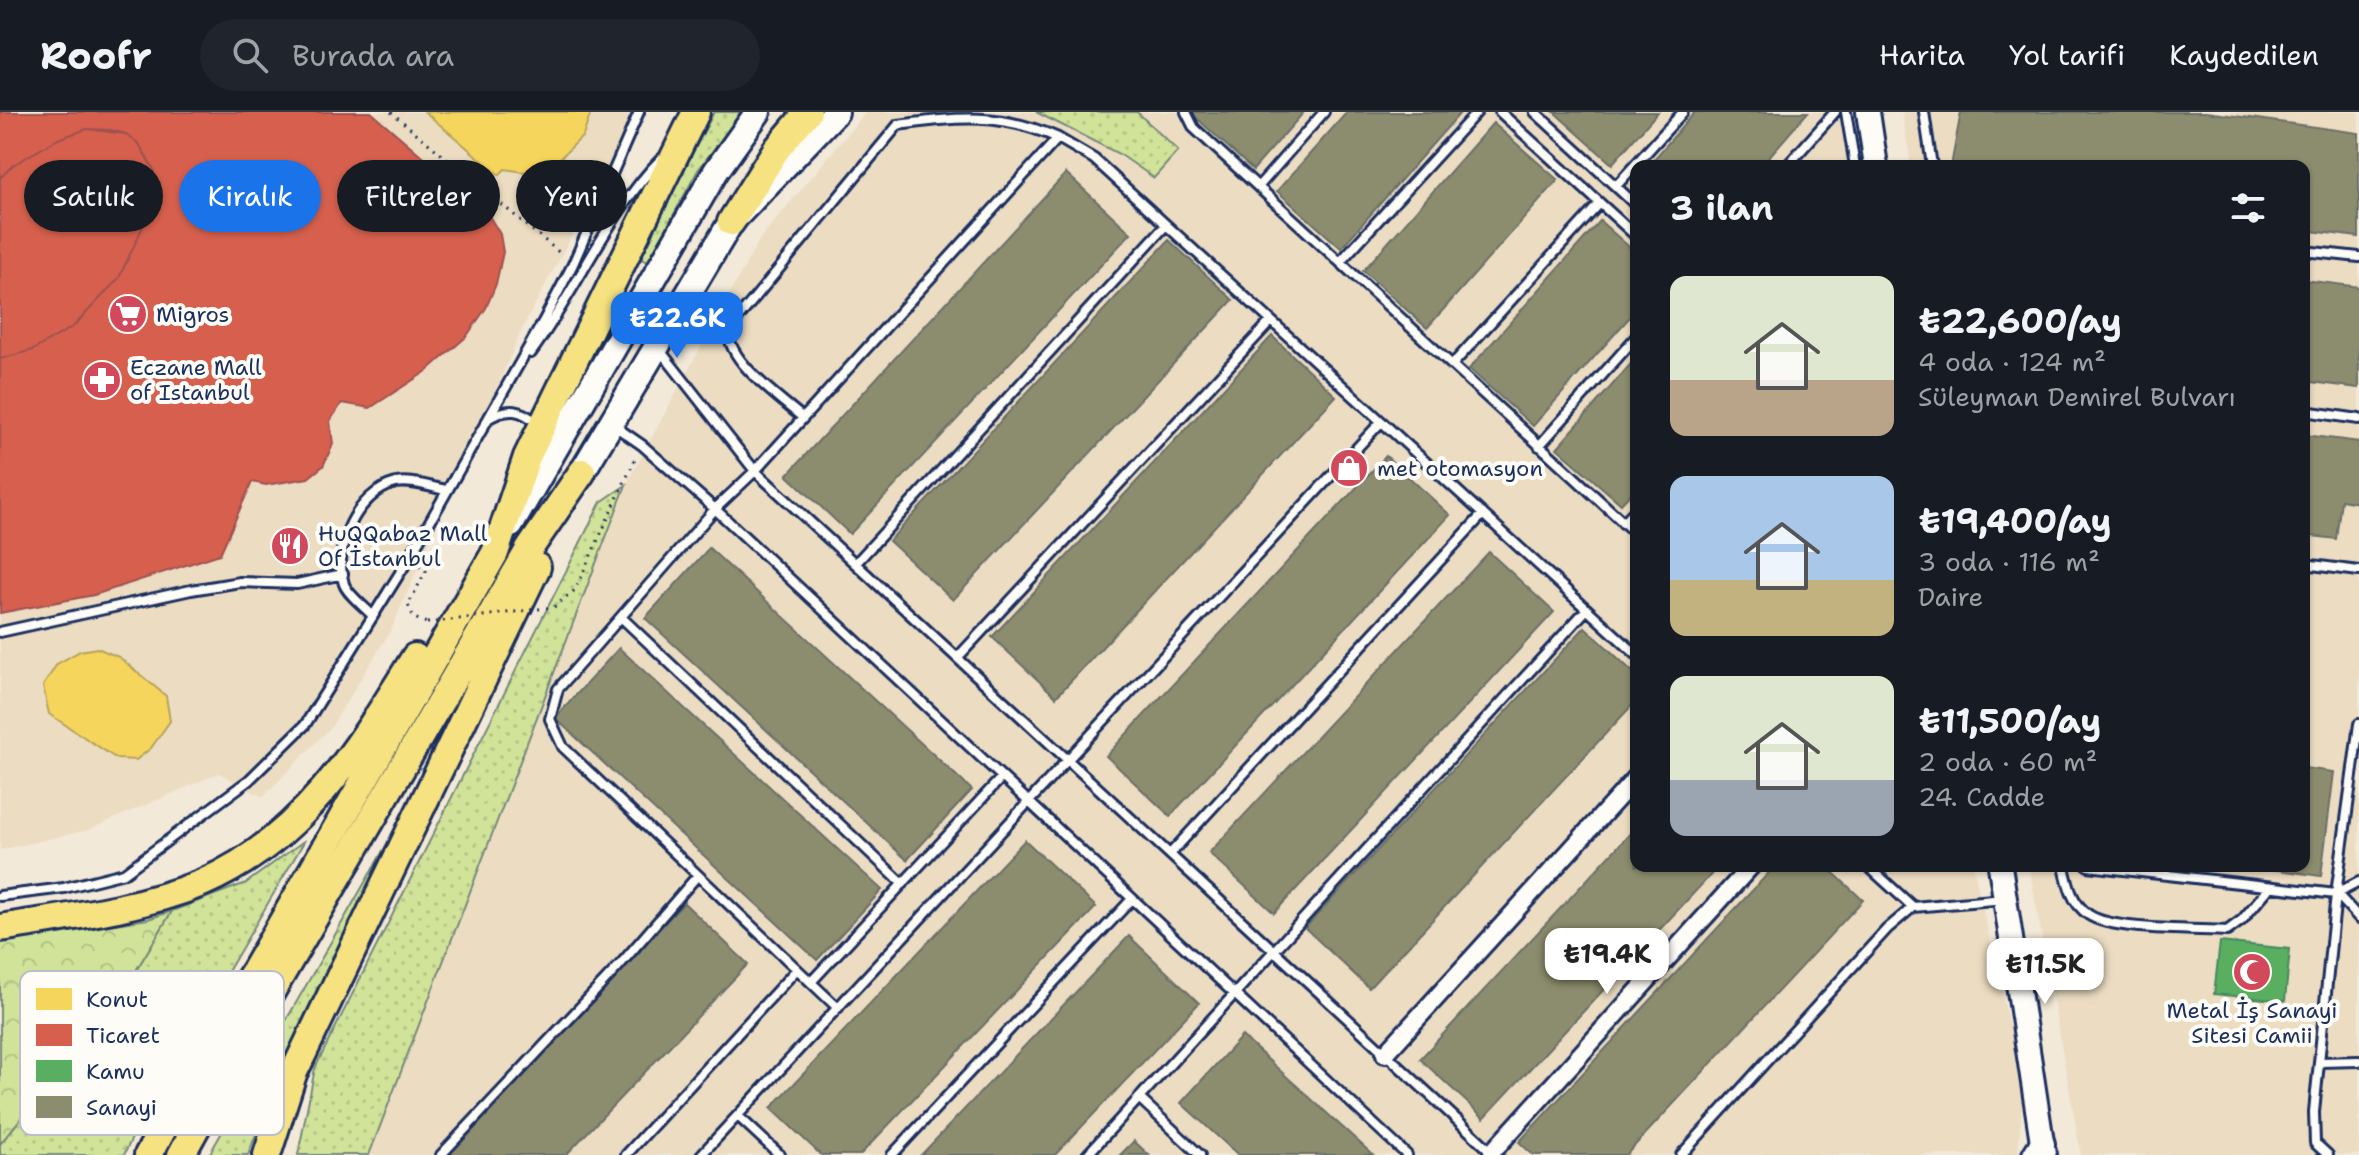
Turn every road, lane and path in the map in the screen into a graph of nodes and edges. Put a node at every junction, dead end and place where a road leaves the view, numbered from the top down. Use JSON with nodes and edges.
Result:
{"nodes":[{"id":1,"x":391,"y":112,"type":"edge"},
{"id":2,"x":639,"y":112,"type":"edge"},
{"id":3,"x":696,"y":112,"type":"edge"},
{"id":4,"x":758,"y":112,"type":"edge"},
{"id":5,"x":808,"y":112,"type":"edge"},
{"id":6,"x":836,"y":112,"type":"edge"},
{"id":7,"x":1186,"y":112,"type":"edge"},
{"id":8,"x":1324,"y":112,"type":"edge"},
{"id":9,"x":1477,"y":112,"type":"edge"},
{"id":10,"x":1500,"y":112,"type":"edge"},
{"id":11,"x":1535,"y":112,"type":"edge"},
{"id":12,"x":1683,"y":112,"type":"edge"},
{"id":13,"x":1835,"y":112,"type":"edge"},
{"id":14,"x":1846,"y":112,"type":"edge"},
{"id":15,"x":1868,"y":112,"type":"edge"},
{"id":16,"x":1924,"y":112,"type":"edge"},
{"id":17,"x":1058,"y":138,"type":"junction"},
{"id":18,"x":682,"y":139,"type":"junction"},
{"id":19,"x":1640,"y":160,"type":"edge"},
{"id":20,"x":1792,"y":160,"type":"edge"},
{"id":21,"x":1854,"y":160,"type":"edge"},
{"id":22,"x":1875,"y":160,"type":"edge"},
{"id":23,"x":1931,"y":160,"type":"edge"},
{"id":24,"x":1630,"y":171,"type":"edge"},
{"id":25,"x":1616,"y":186,"type":"junction"},
{"id":26,"x":1258,"y":187,"type":"junction"},
{"id":27,"x":1630,"y":199,"type":"edge"},
{"id":28,"x":1600,"y":203,"type":"junction"},
{"id":29,"x":731,"y":222,"type":"junction"},
{"id":30,"x":1166,"y":225,"type":"junction"},
{"id":31,"x":1630,"y":230,"type":"edge"},
{"id":32,"x":2310,"y":252,"type":"edge"},
{"id":33,"x":2359,"y":257,"type":"edge"},
{"id":34,"x":1340,"y":262,"type":"junction"},
{"id":35,"x":573,"y":264,"type":"junction"},
{"id":36,"x":1271,"y":321,"type":"junction"},
{"id":37,"x":1630,"y":344,"type":"edge"},
{"id":38,"x":657,"y":346,"type":"junction"},
{"id":39,"x":1452,"y":365,"type":"junction"},
{"id":40,"x":509,"y":384,"type":"junction"},
{"id":41,"x":2310,"y":412,"type":"edge"},
{"id":42,"x":488,"y":418,"type":"junction"},
{"id":43,"x":803,"y":418,"type":"junction"},
{"id":44,"x":2359,"y":419,"type":"edge"},
{"id":45,"x":1381,"y":422,"type":"junction"},
{"id":46,"x":613,"y":425,"type":"junction"},
{"id":47,"x":541,"y":428,"type":"junction"},
{"id":48,"x":642,"y":445,"type":"junction"},
{"id":49,"x":1539,"y":446,"type":"junction"},
{"id":50,"x":755,"y":471,"type":"junction"},
{"id":51,"x":582,"y":472,"type":"junction"},
{"id":52,"x":446,"y":490,"type":"junction"},
{"id":53,"x":715,"y":509,"type":"junction"},
{"id":54,"x":1483,"y":514,"type":"junction"},
{"id":55,"x":1630,"y":515,"type":"edge"},
{"id":56,"x":1623,"y":523,"type":"junction"},
{"id":57,"x":1630,"y":529,"type":"edge"},
{"id":58,"x":495,"y":553,"type":"junction"},
{"id":59,"x":408,"y":560,"type":"junction"},
{"id":60,"x":856,"y":563,"type":"junction"},
{"id":61,"x":2310,"y":565,"type":"edge"},
{"id":62,"x":2359,"y":571,"type":"edge"},
{"id":63,"x":343,"y":574,"type":"junction"},
{"id":64,"x":1587,"y":609,"type":"junction"},
{"id":65,"x":373,"y":616,"type":"junction"},
{"id":66,"x":621,"y":617,"type":"junction"},
{"id":67,"x":0,"y":632,"type":"edge"},
{"id":68,"x":1630,"y":648,"type":"edge"},
{"id":69,"x":958,"y":657,"type":"junction"},
{"id":70,"x":2359,"y":724,"type":"edge"},
{"id":71,"x":1068,"y":759,"type":"junction"},
{"id":72,"x":1002,"y":777,"type":"junction"},
{"id":73,"x":1630,"y":785,"type":"edge"},
{"id":74,"x":1028,"y":802,"type":"junction"},
{"id":75,"x":1170,"y":854,"type":"junction"},
{"id":76,"x":1746,"y":872,"type":"edge"},
{"id":77,"x":1875,"y":872,"type":"edge"},
{"id":78,"x":2001,"y":872,"type":"edge"},
{"id":79,"x":2065,"y":872,"type":"edge"},
{"id":80,"x":2140,"y":872,"type":"edge"},
{"id":81,"x":698,"y":875,"type":"junction"},
{"id":82,"x":2359,"y":882,"type":"edge"},
{"id":83,"x":903,"y":884,"type":"junction"},
{"id":84,"x":2270,"y":887,"type":"junction"},
{"id":85,"x":2336,"y":894,"type":"junction"},
{"id":86,"x":0,"y":896,"type":"edge"},
{"id":87,"x":2006,"y":898,"type":"junction"},
{"id":88,"x":1132,"y":899,"type":"junction"},
{"id":89,"x":1913,"y":907,"type":"junction"},
{"id":90,"x":2359,"y":918,"type":"edge"},
{"id":91,"x":0,"y":928,"type":"edge"},
{"id":92,"x":1274,"y":951,"type":"junction"},
{"id":93,"x":797,"y":969,"type":"junction"},
{"id":94,"x":254,"y":971,"type":"edge"},
{"id":95,"x":283,"y":971,"type":"edge"},
{"id":96,"x":811,"y":982,"type":"junction"},
{"id":97,"x":1235,"y":994,"type":"junction"},
{"id":98,"x":838,"y":1008,"type":"junction"},
{"id":99,"x":1385,"y":1054,"type":"junction"},
{"id":100,"x":2359,"y":1061,"type":"edge"},
{"id":101,"x":2320,"y":1062,"type":"junction"},
{"id":102,"x":1139,"y":1098,"type":"junction"},
{"id":103,"x":284,"y":1102,"type":"edge"},
{"id":104,"x":738,"y":1116,"type":"junction"},
{"id":105,"x":160,"y":1135,"type":"edge"},
{"id":106,"x":192,"y":1135,"type":"edge"},
{"id":107,"x":273,"y":1135,"type":"edge"},
{"id":108,"x":2040,"y":1151,"type":"edge"},
{"id":109,"x":1493,"y":1154,"type":"edge"},
{"id":110,"x":148,"y":1155,"type":"edge"},
{"id":111,"x":181,"y":1155,"type":"edge"},
{"id":112,"x":267,"y":1155,"type":"edge"},
{"id":113,"x":441,"y":1155,"type":"edge"},
{"id":114,"x":626,"y":1155,"type":"edge"},
{"id":115,"x":701,"y":1155,"type":"edge"},
{"id":116,"x":780,"y":1155,"type":"edge"},
{"id":117,"x":892,"y":1155,"type":"edge"},
{"id":118,"x":1087,"y":1155,"type":"edge"},
{"id":119,"x":1200,"y":1155,"type":"edge"},
{"id":120,"x":1407,"y":1155,"type":"edge"},
{"id":121,"x":1681,"y":1155,"type":"edge"},
{"id":122,"x":2328,"y":1155,"type":"edge"}],
"edges":[{"from":1,"to":35,"type":"path"},
{"from":2,"to":35,"type":"lane"},
{"from":3,"to":18,"type":"main road"},
{"from":4,"to":58,"type":"main road"},
{"from":5,"to":29,"type":"main road"},
{"from":6,"to":29,"type":"main road"},
{"from":7,"to":26,"type":"lane"},
{"from":8,"to":26,"type":"lane"},
{"from":9,"to":34,"type":"lane"},
{"from":10,"to":28,"type":"lane"},
{"from":11,"to":25,"type":"lane"},
{"from":12,"to":19,"type":"lane"},
{"from":13,"to":20,"type":"lane"},
{"from":14,"to":21,"type":"lane"},
{"from":15,"to":22,"type":"street"},
{"from":16,"to":23,"type":"lane"},
{"from":17,"to":30,"type":"lane"},
{"from":17,"to":43,"type":"lane"},
{"from":17,"to":43,"type":"lane"},
{"from":18,"to":40,"type":"lane"},
{"from":18,"to":47,"type":"main road"},
{"from":24,"to":25,"type":"lane"},
{"from":25,"to":27,"type":"lane"},
{"from":26,"to":34,"type":"lane"},
{"from":28,"to":31,"type":"lane"},
{"from":28,"to":39,"type":"lane"},
{"from":29,"to":38,"type":"main road"},
{"from":30,"to":36,"type":"lane"},
{"from":30,"to":60,"type":"lane"},
{"from":32,"to":33,"type":"lane"},
{"from":34,"to":39,"type":"lane"},
{"from":35,"to":40,"type":"lane"},
{"from":36,"to":45,"type":"lane"},
{"from":36,"to":69,"type":"lane"},
{"from":37,"to":49,"type":"lane"},
{"from":38,"to":46,"type":"main road"},
{"from":38,"to":50,"type":"lane"},
{"from":39,"to":49,"type":"lane"},
{"from":40,"to":42,"type":"lane"},
{"from":41,"to":44,"type":"lane"},
{"from":42,"to":47,"type":"lane"},
{"from":42,"to":52,"type":"lane"},
{"from":43,"to":50,"type":"lane"},
{"from":45,"to":54,"type":"lane"},
{"from":45,"to":71,"type":"lane"},
{"from":46,"to":48,"type":"lane"},
{"from":46,"to":51,"type":"main road"},
{"from":47,"to":58,"type":"main road"},
{"from":48,"to":53,"type":"lane"},
{"from":48,"to":59,"type":"path","bridge":true},
{"from":49,"to":56,"type":"lane"},
{"from":50,"to":53,"type":"lane"},
{"from":50,"to":60,"type":"lane"},
{"from":51,"to":95,"type":"main road"},
{"from":51,"to":103,"type":"main road"},
{"from":52,"to":59,"type":"lane"},
{"from":52,"to":63,"type":"lane"},
{"from":53,"to":66,"type":"lane"},
{"from":53,"to":72,"type":"lane"},
{"from":54,"to":64,"type":"lane"},
{"from":54,"to":75,"type":"lane"},
{"from":55,"to":56,"type":"lane"},
{"from":56,"to":57,"type":"lane"},
{"from":58,"to":91,"type":"main road"},
{"from":58,"to":94,"type":"main road"},
{"from":59,"to":65,"type":"lane"},
{"from":60,"to":69,"type":"lane"},
{"from":61,"to":62,"type":"lane"},
{"from":63,"to":65,"type":"lane"},
{"from":63,"to":67,"type":"lane"},
{"from":64,"to":68,"type":"lane"},
{"from":64,"to":92,"type":"lane"},
{"from":65,"to":86,"type":"lane"},
{"from":66,"to":81,"type":"lane"},
{"from":66,"to":83,"type":"lane"},
{"from":69,"to":71,"type":"lane"},
{"from":70,"to":85,"type":"lane"},
{"from":71,"to":74,"type":"lane"},
{"from":71,"to":75,"type":"lane"},
{"from":72,"to":74,"type":"lane"},
{"from":72,"to":83,"type":"lane"},
{"from":73,"to":99,"type":"street"},
{"from":74,"to":88,"type":"lane"},
{"from":74,"to":98,"type":"lane"},
{"from":75,"to":92,"type":"lane"},
{"from":76,"to":109,"type":"street"},
{"from":77,"to":89,"type":"lane"},
{"from":78,"to":87,"type":"street"},
{"from":79,"to":84,"type":"lane"},
{"from":80,"to":84,"type":"lane"},
{"from":81,"to":93,"type":"lane"},
{"from":81,"to":113,"type":"lane"},
{"from":82,"to":85,"type":"lane"},
{"from":83,"to":96,"type":"lane"},
{"from":84,"to":85,"type":"lane"},
{"from":85,"to":90,"type":"lane"},
{"from":85,"to":101,"type":"lane"},
{"from":87,"to":89,"type":"lane"},
{"from":87,"to":108,"type":"street"},
{"from":88,"to":97,"type":"lane"},
{"from":88,"to":117,"type":"lane"},
{"from":89,"to":121,"type":"lane"},
{"from":92,"to":97,"type":"lane"},
{"from":92,"to":99,"type":"lane"},
{"from":93,"to":96,"type":"lane"},
{"from":93,"to":114,"type":"lane"},
{"from":96,"to":98,"type":"lane"},
{"from":97,"to":102,"type":"lane"},
{"from":97,"to":120,"type":"lane"},
{"from":98,"to":104,"type":"lane"},
{"from":99,"to":109,"type":"lane"},
{"from":100,"to":101,"type":"lane"},
{"from":101,"to":122,"type":"lane"},
{"from":102,"to":118,"type":"lane"},
{"from":102,"to":119,"type":"lane"},
{"from":104,"to":115,"type":"lane"},
{"from":104,"to":116,"type":"lane"},
{"from":105,"to":110,"type":"main road"},
{"from":106,"to":111,"type":"main road"},
{"from":107,"to":112,"type":"main road"}]}
